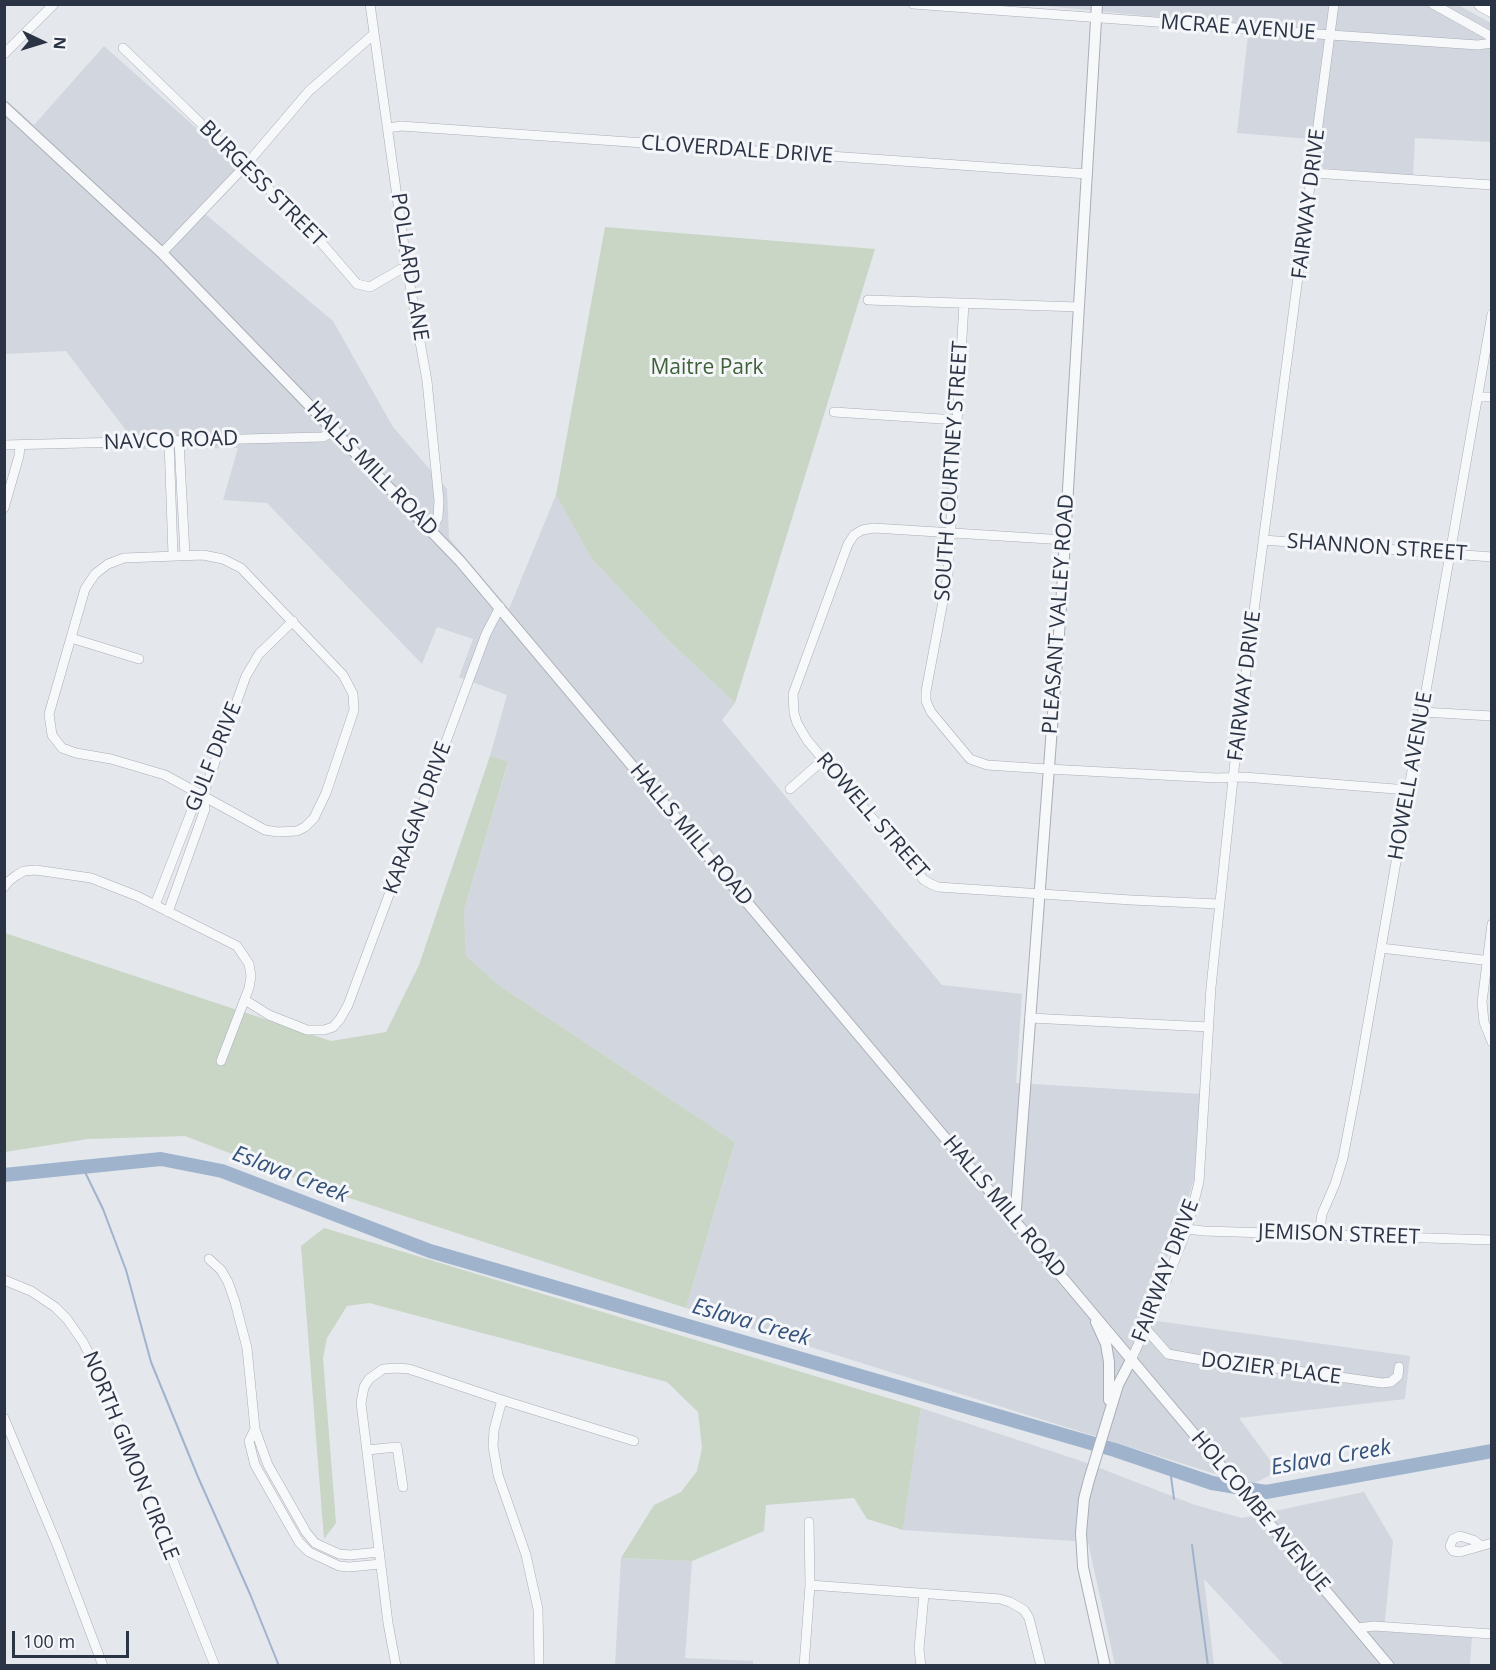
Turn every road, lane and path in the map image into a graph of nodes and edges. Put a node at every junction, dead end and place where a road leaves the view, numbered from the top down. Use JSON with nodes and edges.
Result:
{"nodes":[{"id":1,"x":54,"y":4,"type":"edge"},
{"id":2,"x":370,"y":4,"type":"edge"},
{"id":3,"x":913,"y":4,"type":"edge"},
{"id":4,"x":1097,"y":4,"type":"edge"},
{"id":5,"x":1334,"y":4,"type":"edge"},
{"id":6,"x":1432,"y":4,"type":"edge"},
{"id":7,"x":1481,"y":4,"type":"edge"},
{"id":8,"x":1491,"y":10,"type":"edge"},
{"id":9,"x":1096,"y":18,"type":"junction"},
{"id":10,"x":375,"y":34,"type":"junction"},
{"id":11,"x":1331,"y":35,"type":"junction"},
{"id":12,"x":1491,"y":37,"type":"edge"},
{"id":13,"x":1491,"y":43,"type":"edge"},
{"id":14,"x":123,"y":48,"type":"dead end"},
{"id":15,"x":4,"y":54,"type":"edge"},
{"id":16,"x":4,"y":106,"type":"edge"},
{"id":17,"x":388,"y":128,"type":"junction"},
{"id":18,"x":245,"y":166,"type":"junction"},
{"id":19,"x":1313,"y":173,"type":"junction"},
{"id":20,"x":1087,"y":174,"type":"junction"},
{"id":21,"x":1491,"y":185,"type":"edge"},
{"id":22,"x":162,"y":253,"type":"junction"},
{"id":23,"x":407,"y":268,"type":"junction"},
{"id":24,"x":868,"y":300,"type":"dead end"},
{"id":25,"x":964,"y":303,"type":"junction"},
{"id":26,"x":1079,"y":307,"type":"junction"},
{"id":27,"x":1491,"y":314,"type":"edge"},
{"id":28,"x":1477,"y":397,"type":"junction"},
{"id":29,"x":1491,"y":398,"type":"edge"},
{"id":30,"x":834,"y":412,"type":"dead end"},
{"id":31,"x":957,"y":420,"type":"junction"},
{"id":32,"x":335,"y":430,"type":"junction"},
{"id":33,"x":174,"y":441,"type":"junction"},
{"id":34,"x":4,"y":445,"type":"edge"},
{"id":35,"x":20,"y":445,"type":"junction"},
{"id":36,"x":4,"y":508,"type":"edge"},
{"id":37,"x":432,"y":530,"type":"junction"},
{"id":38,"x":950,"y":532,"type":"junction"},
{"id":39,"x":1065,"y":540,"type":"junction"},
{"id":40,"x":1263,"y":540,"type":"junction"},
{"id":41,"x":1449,"y":554,"type":"junction"},
{"id":42,"x":173,"y":555,"type":"junction"},
{"id":43,"x":185,"y":555,"type":"junction"},
{"id":44,"x":1491,"y":557,"type":"edge"},
{"id":45,"x":500,"y":607,"type":"junction"},
{"id":46,"x":292,"y":621,"type":"junction"},
{"id":47,"x":71,"y":638,"type":"junction"},
{"id":48,"x":140,"y":659,"type":"dead end"},
{"id":49,"x":1422,"y":712,"type":"junction"},
{"id":50,"x":1491,"y":716,"type":"edge"},
{"id":51,"x":823,"y":760,"type":"junction"},
{"id":52,"x":1048,"y":769,"type":"junction"},
{"id":53,"x":1233,"y":778,"type":"junction"},
{"id":54,"x":790,"y":789,"type":"dead end"},
{"id":55,"x":1408,"y":790,"type":"junction"},
{"id":56,"x":203,"y":795,"type":"junction"},
{"id":57,"x":178,"y":846,"type":"junction"},
{"id":58,"x":190,"y":850,"type":"junction"},
{"id":59,"x":4,"y":887,"type":"edge"},
{"id":60,"x":1039,"y":894,"type":"junction"},
{"id":61,"x":1218,"y":904,"type":"junction"},
{"id":62,"x":154,"y":905,"type":"junction"},
{"id":63,"x":168,"y":912,"type":"junction"},
{"id":64,"x":1491,"y":924,"type":"edge"},
{"id":65,"x":1381,"y":948,"type":"junction"},
{"id":66,"x":1489,"y":961,"type":"edge"},
{"id":67,"x":245,"y":1000,"type":"junction"},
{"id":68,"x":1030,"y":1018,"type":"junction"},
{"id":69,"x":1209,"y":1028,"type":"junction"},
{"id":70,"x":1490,"y":1040,"type":"edge"},
{"id":71,"x":221,"y":1061,"type":"dead end"},
{"id":72,"x":1015,"y":1222,"type":"junction"},
{"id":73,"x":1187,"y":1229,"type":"junction"},
{"id":74,"x":1319,"y":1235,"type":"junction"},
{"id":75,"x":1491,"y":1240,"type":"edge"},
{"id":76,"x":209,"y":1259,"type":"dead end"},
{"id":77,"x":4,"y":1280,"type":"edge"},
{"id":78,"x":1093,"y":1313,"type":"junction"},
{"id":79,"x":1145,"y":1328,"type":"junction"},
{"id":80,"x":1132,"y":1358,"type":"junction"},
{"id":81,"x":1399,"y":1367,"type":"dead end"},
{"id":82,"x":502,"y":1400,"type":"junction"},
{"id":83,"x":4,"y":1418,"type":"edge"},
{"id":84,"x":1107,"y":1422,"type":"junction"},
{"id":85,"x":255,"y":1429,"type":"junction"},
{"id":86,"x":634,"y":1441,"type":"dead end"},
{"id":87,"x":367,"y":1450,"type":"junction"},
{"id":88,"x":403,"y":1487,"type":"dead end"},
{"id":89,"x":809,"y":1522,"type":"dead end"},
{"id":90,"x":1491,"y":1543,"type":"edge"},
{"id":91,"x":1480,"y":1545,"type":"dead end"},
{"id":92,"x":379,"y":1552,"type":"junction"},
{"id":93,"x":381,"y":1564,"type":"junction"},
{"id":94,"x":810,"y":1585,"type":"junction"},
{"id":95,"x":924,"y":1594,"type":"junction"},
{"id":96,"x":1358,"y":1628,"type":"junction"},
{"id":97,"x":1491,"y":1634,"type":"edge"},
{"id":98,"x":920,"y":1664,"type":"edge"},
{"id":99,"x":103,"y":1665,"type":"edge"},
{"id":100,"x":215,"y":1665,"type":"edge"},
{"id":101,"x":396,"y":1665,"type":"edge"},
{"id":102,"x":539,"y":1665,"type":"edge"},
{"id":103,"x":804,"y":1665,"type":"edge"},
{"id":104,"x":1041,"y":1665,"type":"edge"},
{"id":105,"x":1105,"y":1665,"type":"edge"},
{"id":106,"x":1389,"y":1665,"type":"edge"}],
"edges":[{"from":1,"to":15,"type":"street"},
{"from":2,"to":10,"type":"street","name":"POLLARD LANE"},
{"from":3,"to":9,"type":"street","name":"MCRAE AVENUE"},
{"from":4,"to":9,"type":"street","name":"PLEASANT VALLEY ROAD"},
{"from":5,"to":11,"type":"street","name":"FAIRWAY DRIVE"},
{"from":6,"to":12,"type":"street"},
{"from":7,"to":8,"type":"main road"},
{"from":9,"to":11,"type":"street","name":"MCRAE AVENUE"},
{"from":9,"to":20,"type":"street","name":"PLEASANT VALLEY ROAD"},
{"from":10,"to":17,"type":"street","name":"POLLARD LANE"},
{"from":10,"to":18,"type":"street"},
{"from":11,"to":13,"type":"street","name":"MCRAE AVENUE"},
{"from":11,"to":19,"type":"street","name":"FAIRWAY DRIVE"},
{"from":14,"to":18,"type":"street","name":"BURGESS STREET"},
{"from":16,"to":22,"type":"street","name":"HALLS MILL ROAD"},
{"from":17,"to":20,"type":"street","name":"CLOVERDALE DRIVE"},
{"from":17,"to":23,"type":"street","name":"POLLARD LANE"},
{"from":18,"to":22,"type":"street"},
{"from":18,"to":23,"type":"street","name":"BURGESS STREET"},
{"from":19,"to":21,"type":"street"},
{"from":19,"to":40,"type":"street","name":"FAIRWAY DRIVE"},
{"from":20,"to":26,"type":"street","name":"PLEASANT VALLEY ROAD"},
{"from":22,"to":32,"type":"street","name":"HALLS MILL ROAD"},
{"from":23,"to":37,"type":"street","name":"POLLARD LANE"},
{"from":24,"to":25,"type":"street"},
{"from":25,"to":26,"type":"street"},
{"from":25,"to":31,"type":"street","name":"SOUTH COURTNEY STREET"},
{"from":26,"to":39,"type":"street","name":"PLEASANT VALLEY ROAD"},
{"from":27,"to":28,"type":"street","name":"HOWELL AVENUE"},
{"from":28,"to":29,"type":"street"},
{"from":28,"to":41,"type":"street","name":"HOWELL AVENUE"},
{"from":30,"to":31,"type":"street"},
{"from":31,"to":38,"type":"street","name":"SOUTH COURTNEY STREET"},
{"from":32,"to":33,"type":"street","name":"NAVCO ROAD"},
{"from":32,"to":37,"type":"street","name":"HALLS MILL ROAD"},
{"from":33,"to":35,"type":"street","name":"NAVCO ROAD"},
{"from":33,"to":42,"type":"street"},
{"from":33,"to":43,"type":"street"},
{"from":34,"to":35,"type":"street","name":"NAVCO ROAD"},
{"from":35,"to":36,"type":"street"},
{"from":37,"to":45,"type":"street","name":"HALLS MILL ROAD"},
{"from":38,"to":39,"type":"street","name":"ROWELL STREET"},
{"from":38,"to":51,"type":"street","name":"ROWELL STREET"},
{"from":38,"to":52,"type":"street","name":"SOUTH COURTNEY STREET"},
{"from":39,"to":52,"type":"street","name":"PLEASANT VALLEY ROAD"},
{"from":40,"to":41,"type":"street","name":"SHANNON STREET"},
{"from":40,"to":53,"type":"street","name":"FAIRWAY DRIVE"},
{"from":41,"to":44,"type":"street","name":"SHANNON STREET"},
{"from":41,"to":49,"type":"street","name":"HOWELL AVENUE"},
{"from":42,"to":43,"type":"street"},
{"from":42,"to":47,"type":"street"},
{"from":43,"to":46,"type":"street"},
{"from":45,"to":67,"type":"street","name":"KARAGAN DRIVE"},
{"from":45,"to":72,"type":"street","name":"HALLS MILL ROAD"},
{"from":46,"to":56,"type":"street","name":"GULF DRIVE"},
{"from":46,"to":56,"type":"street"},
{"from":47,"to":48,"type":"street"},
{"from":47,"to":56,"type":"street"},
{"from":49,"to":50,"type":"street"},
{"from":49,"to":55,"type":"street","name":"HOWELL AVENUE"},
{"from":51,"to":54,"type":"street"},
{"from":51,"to":60,"type":"street","name":"ROWELL STREET"},
{"from":52,"to":53,"type":"street","name":"SOUTH COURTNEY STREET"},
{"from":52,"to":60,"type":"street","name":"PLEASANT VALLEY ROAD"},
{"from":53,"to":55,"type":"street","name":"SOUTH COURTNEY STREET"},
{"from":53,"to":61,"type":"street","name":"FAIRWAY DRIVE"},
{"from":55,"to":65,"type":"street","name":"HOWELL AVENUE"},
{"from":56,"to":57,"type":"street","name":"GULF DRIVE"},
{"from":56,"to":58,"type":"street"},
{"from":57,"to":58,"type":"street"},
{"from":57,"to":62,"type":"street","name":"GULF DRIVE"},
{"from":58,"to":63,"type":"street"},
{"from":59,"to":62,"type":"street"},
{"from":60,"to":61,"type":"street","name":"ROWELL STREET"},
{"from":60,"to":68,"type":"street","name":"PLEASANT VALLEY ROAD"},
{"from":61,"to":69,"type":"street","name":"FAIRWAY DRIVE"},
{"from":62,"to":63,"type":"street"},
{"from":63,"to":67,"type":"street"},
{"from":64,"to":66,"type":"street"},
{"from":65,"to":66,"type":"street"},
{"from":65,"to":74,"type":"street","name":"HOWELL AVENUE"},
{"from":66,"to":70,"type":"street"},
{"from":67,"to":71,"type":"street"},
{"from":68,"to":69,"type":"street"},
{"from":68,"to":72,"type":"street","name":"PLEASANT VALLEY ROAD"},
{"from":69,"to":73,"type":"street","name":"FAIRWAY DRIVE"},
{"from":72,"to":78,"type":"street","name":"HALLS MILL ROAD"},
{"from":73,"to":74,"type":"street","name":"JEMISON STREET"},
{"from":73,"to":79,"type":"street","name":"FAIRWAY DRIVE"},
{"from":74,"to":75,"type":"street","name":"JEMISON STREET"},
{"from":76,"to":85,"type":"street"},
{"from":77,"to":100,"type":"street","name":"NORTH GIMON CIRCLE"},
{"from":78,"to":80,"type":"street","name":"HALLS MILL ROAD"},
{"from":78,"to":84,"type":"street"},
{"from":79,"to":80,"type":"street","name":"FAIRWAY DRIVE"},
{"from":79,"to":81,"type":"street","name":"DOZIER PLACE"},
{"from":80,"to":84,"type":"street"},
{"from":80,"to":96,"type":"street","name":"HOLCOMBE AVENUE"},
{"from":82,"to":86,"type":"street"},
{"from":82,"to":87,"type":"street"},
{"from":82,"to":102,"type":"street"},
{"from":83,"to":99,"type":"street"},
{"from":84,"to":105,"type":"street"},
{"from":85,"to":92,"type":"street"},
{"from":85,"to":93,"type":"street"},
{"from":87,"to":88,"type":"street"},
{"from":87,"to":92,"type":"street"},
{"from":89,"to":94,"type":"street"},
{"from":90,"to":91,"type":"street"},
{"from":92,"to":93,"type":"street"},
{"from":93,"to":101,"type":"street"},
{"from":94,"to":95,"type":"street"},
{"from":94,"to":103,"type":"street"},
{"from":95,"to":98,"type":"street"},
{"from":95,"to":104,"type":"street"},
{"from":96,"to":97,"type":"street"},
{"from":96,"to":106,"type":"street","name":"HOLCOMBE AVENUE"}]}
